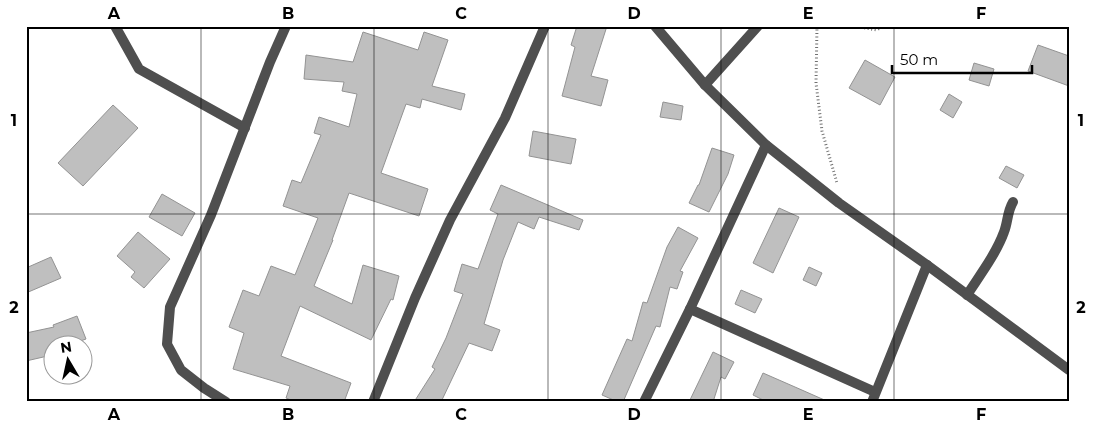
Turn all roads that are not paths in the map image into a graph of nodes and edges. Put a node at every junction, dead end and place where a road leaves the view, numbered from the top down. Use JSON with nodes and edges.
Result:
{"nodes":[{"id":1,"x":115,"y":26,"type":"edge"},
{"id":2,"x":286,"y":26,"type":"edge"},
{"id":3,"x":545,"y":26,"type":"edge"},
{"id":4,"x":655,"y":26,"type":"edge"},
{"id":5,"x":758,"y":26,"type":"edge"},
{"id":6,"x":705,"y":85,"type":"junction"},
{"id":7,"x":245,"y":128,"type":"junction"},
{"id":8,"x":766,"y":145,"type":"junction"},
{"id":9,"x":1013,"y":202,"type":"dead end"},
{"id":10,"x":927,"y":265,"type":"junction"},
{"id":11,"x":967,"y":295,"type":"junction"},
{"id":12,"x":690,"y":309,"type":"junction"},
{"id":13,"x":1069,"y":370,"type":"edge"},
{"id":14,"x":874,"y":397,"type":"edge"},
{"id":15,"x":226,"y":402,"type":"edge"},
{"id":16,"x":373,"y":402,"type":"edge"},
{"id":17,"x":644,"y":402,"type":"edge"}],
"edges":[{"from":1,"to":7,"type":"street"},
{"from":2,"to":7,"type":"street"},
{"from":3,"to":16,"type":"street"},
{"from":4,"to":6,"type":"street"},
{"from":5,"to":6,"type":"street"},
{"from":6,"to":8,"type":"street"},
{"from":7,"to":15,"type":"street"},
{"from":8,"to":10,"type":"street"},
{"from":8,"to":12,"type":"street"},
{"from":9,"to":11,"type":"street"},
{"from":10,"to":11,"type":"street"},
{"from":10,"to":14,"type":"street"},
{"from":11,"to":13,"type":"street"},
{"from":12,"to":14,"type":"street"},
{"from":12,"to":17,"type":"street"}]}
